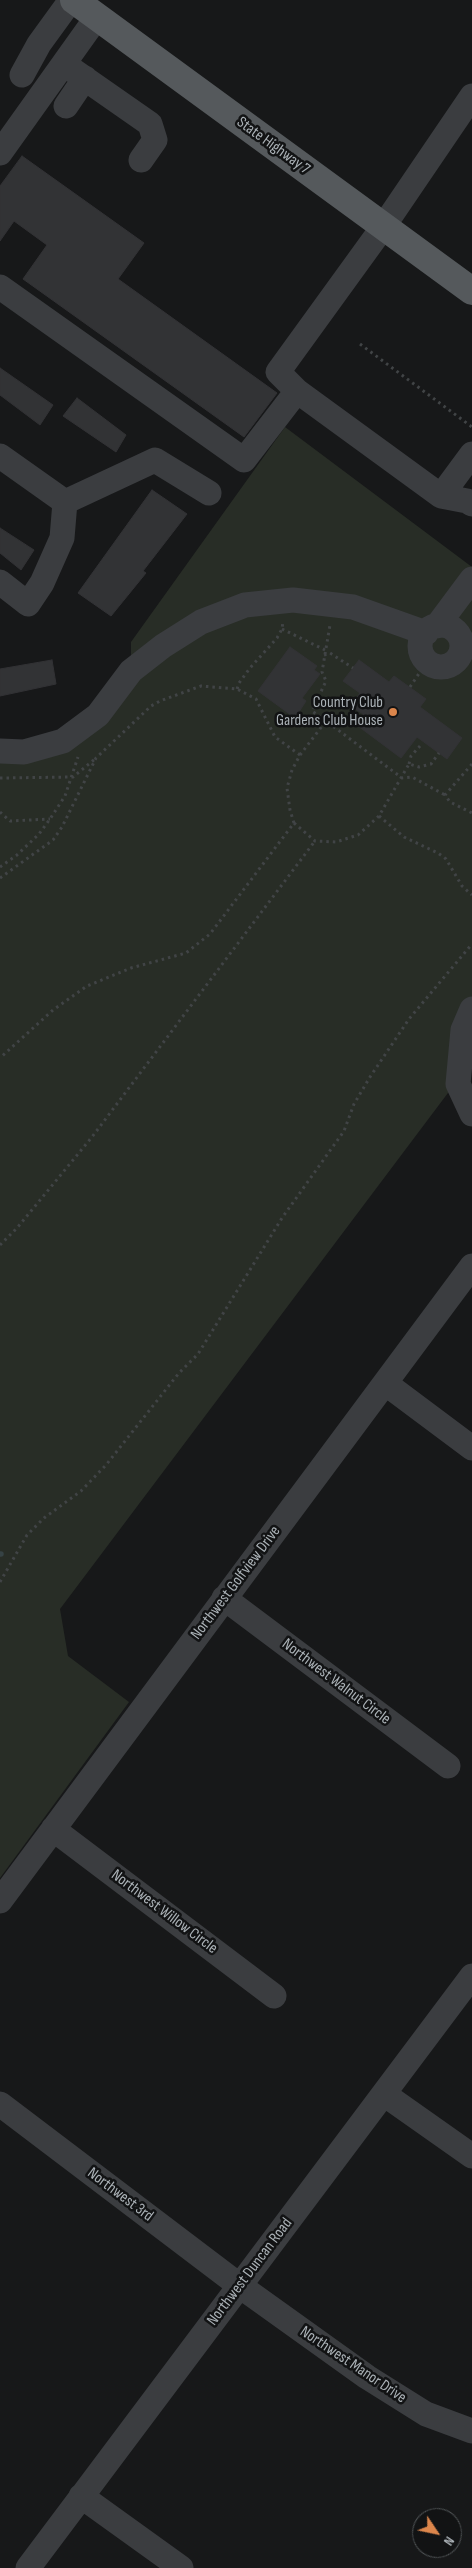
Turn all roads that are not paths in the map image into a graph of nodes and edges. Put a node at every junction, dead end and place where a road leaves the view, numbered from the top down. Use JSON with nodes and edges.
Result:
{"nodes":[{"id":1,"x":72,"y":0,"type":"edge"},
{"id":2,"x":97,"y":16,"type":"junction"},
{"id":3,"x":64,"y":64,"type":"junction"},
{"id":4,"x":22,"y":75,"type":"dead end"},
{"id":5,"x":85,"y":78,"type":"junction"},
{"id":6,"x":472,"y":96,"type":"edge"},
{"id":7,"x":66,"y":106,"type":"dead end"},
{"id":8,"x":0,"y":153,"type":"edge"},
{"id":9,"x":141,"y":160,"type":"dead end"},
{"id":10,"x":383,"y":227,"type":"junction"},
{"id":11,"x":0,"y":287,"type":"edge"},
{"id":12,"x":472,"y":292,"type":"edge"},
{"id":13,"x":297,"y":391,"type":"junction"},
{"id":14,"x":472,"y":454,"type":"edge"},
{"id":15,"x":3,"y":466,"type":"edge"},
{"id":16,"x":210,"y":493,"type":"dead end"},
{"id":17,"x":441,"y":496,"type":"junction"},
{"id":18,"x":65,"y":502,"type":"junction"},
{"id":19,"x":472,"y":504,"type":"edge"},
{"id":20,"x":472,"y":578,"type":"edge"},
{"id":21,"x":0,"y":582,"type":"edge"},
{"id":22,"x":431,"y":629,"type":"junction"},
{"id":23,"x":467,"y":651,"type":"edge"},
{"id":24,"x":0,"y":751,"type":"edge"},
{"id":25,"x":472,"y":1009,"type":"edge"},
{"id":26,"x":472,"y":1114,"type":"edge"},
{"id":27,"x":472,"y":1266,"type":"edge"},
{"id":28,"x":385,"y":1383,"type":"junction"},
{"id":29,"x":472,"y":1448,"type":"edge"},
{"id":30,"x":224,"y":1598,"type":"junction"},
{"id":31,"x":448,"y":1766,"type":"dead end"},
{"id":32,"x":53,"y":1829,"type":"junction"},
{"id":33,"x":0,"y":1901,"type":"edge"},
{"id":34,"x":472,"y":1976,"type":"edge"},
{"id":35,"x":274,"y":1996,"type":"dead end"},
{"id":36,"x":384,"y":2094,"type":"junction"},
{"id":37,"x":0,"y":2104,"type":"edge"},
{"id":38,"x":472,"y":2156,"type":"edge"},
{"id":39,"x":240,"y":2286,"type":"junction"},
{"id":40,"x":472,"y":2431,"type":"edge"},
{"id":41,"x":82,"y":2496,"type":"junction"},
{"id":42,"x":28,"y":2568,"type":"edge"},
{"id":43,"x":181,"y":2568,"type":"edge"}],
"edges":[{"from":1,"to":2,"type":"main road","name":"State Highway 7"},
{"from":1,"to":4,"type":"street"},
{"from":2,"to":3,"type":"street"},
{"from":2,"to":10,"type":"main road","name":"State Highway 7"},
{"from":3,"to":5,"type":"street"},
{"from":3,"to":8,"type":"street"},
{"from":5,"to":7,"type":"street"},
{"from":5,"to":9,"type":"street"},
{"from":6,"to":10,"type":"street"},
{"from":10,"to":12,"type":"main road","name":"State Highway 7"},
{"from":10,"to":13,"type":"street"},
{"from":11,"to":13,"type":"street"},
{"from":13,"to":17,"type":"street"},
{"from":14,"to":17,"type":"street"},
{"from":15,"to":18,"type":"street"},
{"from":16,"to":18,"type":"street"},
{"from":17,"to":19,"type":"street"},
{"from":18,"to":21,"type":"street"},
{"from":20,"to":22,"type":"street"},
{"from":22,"to":23,"type":"street"},
{"from":22,"to":23,"type":"street"},
{"from":22,"to":24,"type":"street"},
{"from":25,"to":26,"type":"street"},
{"from":27,"to":28,"type":"street","name":"Northwest Golfview Drive"},
{"from":28,"to":29,"type":"street"},
{"from":28,"to":30,"type":"street","name":"Northwest Golfview Drive"},
{"from":30,"to":31,"type":"street","name":"Northwest Walnut Circle"},
{"from":30,"to":32,"type":"street","name":"Northwest Golfview Drive"},
{"from":32,"to":33,"type":"street","name":"Northwest Golfview Drive"},
{"from":32,"to":35,"type":"street","name":"Northwest Willow Circle"},
{"from":34,"to":36,"type":"street","name":"Northwest Duncan Road"},
{"from":36,"to":38,"type":"street"},
{"from":36,"to":39,"type":"street","name":"Northwest Duncan Road"},
{"from":37,"to":39,"type":"street","name":"Northwest 3rd"},
{"from":39,"to":40,"type":"street","name":"Northwest Manor Drive"},
{"from":39,"to":41,"type":"street","name":"Northwest Duncan Road"},
{"from":41,"to":42,"type":"street","name":"Northwest Duncan Road"},
{"from":41,"to":43,"type":"street"}]}
